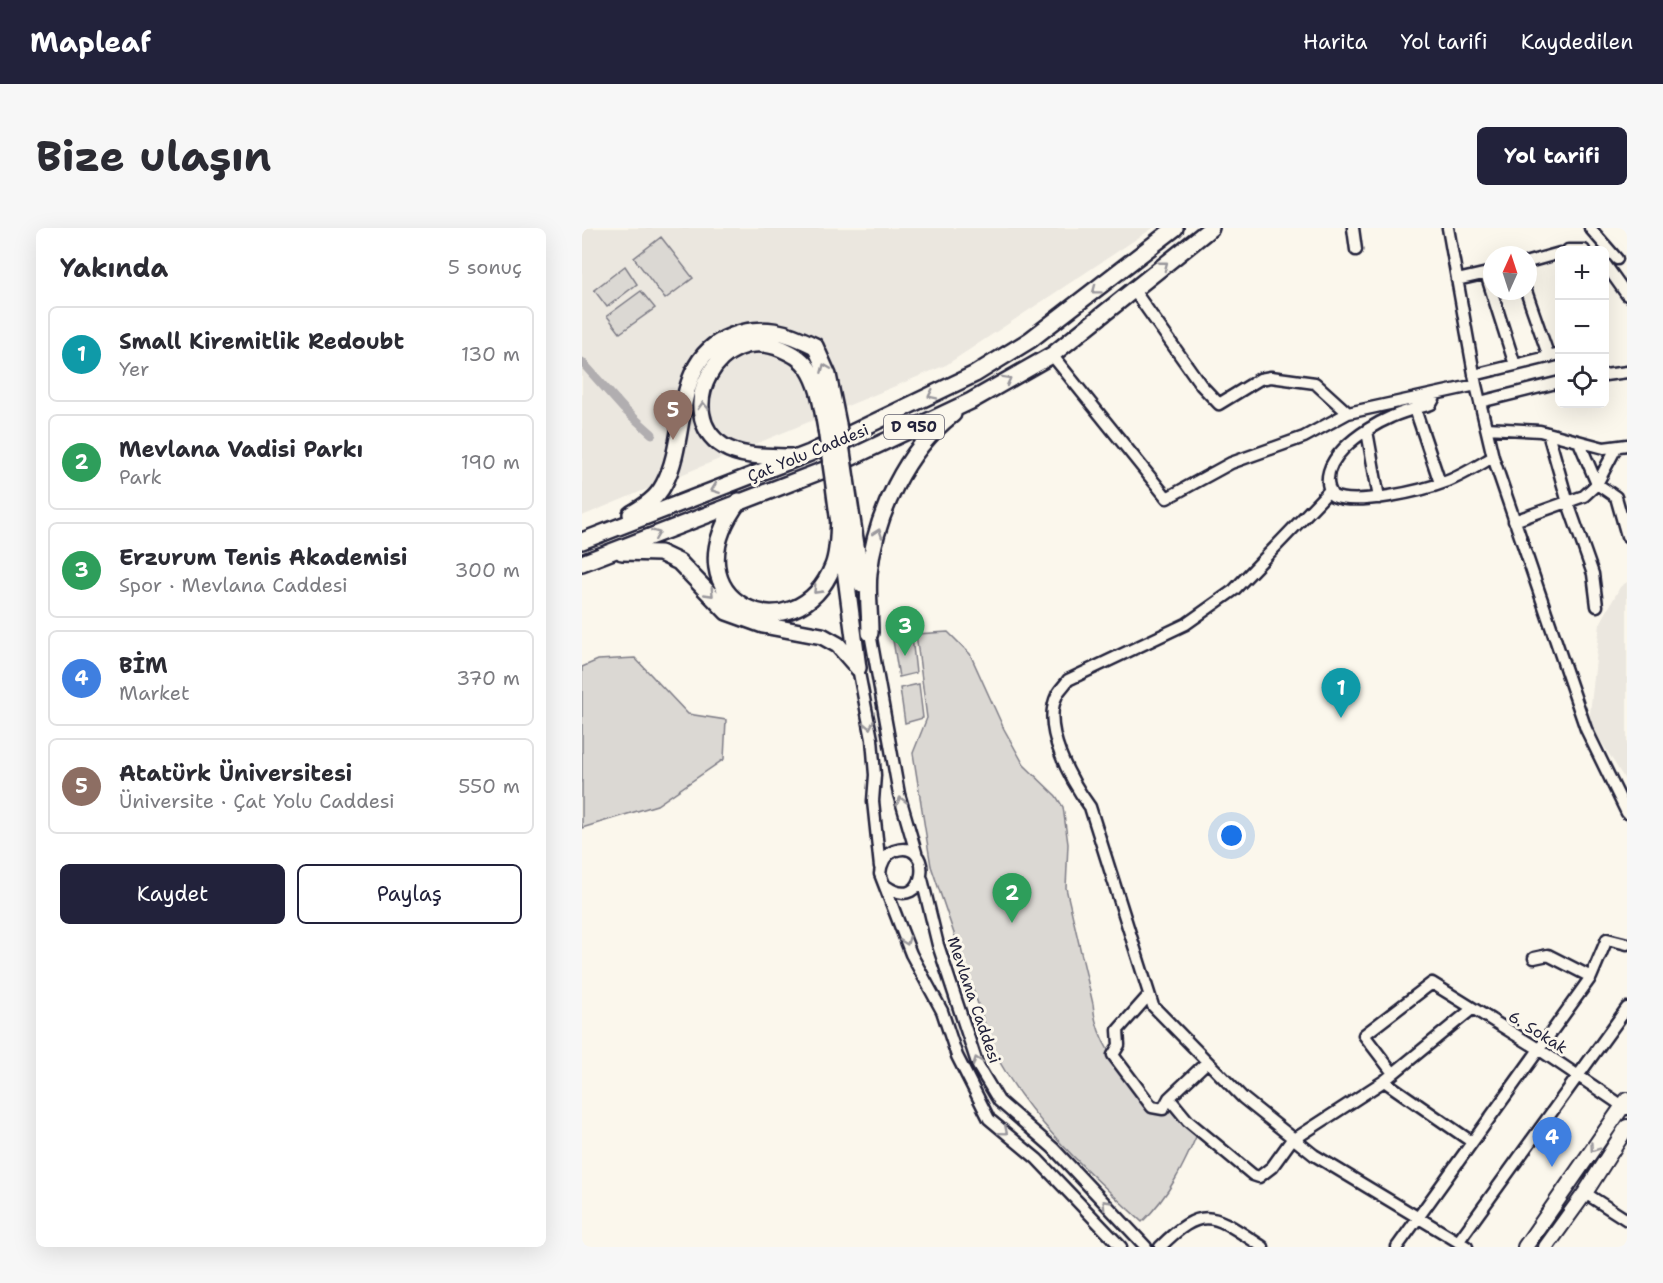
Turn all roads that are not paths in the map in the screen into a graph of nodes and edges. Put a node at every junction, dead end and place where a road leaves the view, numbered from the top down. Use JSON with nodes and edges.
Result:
{"nodes":[{"id":1,"x":1175,"y":228,"type":"edge"},
{"id":2,"x":1211,"y":228,"type":"edge"},
{"id":3,"x":1353,"y":228,"type":"edge"},
{"id":4,"x":1448,"y":228,"type":"edge"},
{"id":5,"x":1590,"y":228,"type":"edge"},
{"id":6,"x":1356,"y":250,"type":"dead end"},
{"id":7,"x":1555,"y":254,"type":"edge"},
{"id":8,"x":1537,"y":259,"type":"edge"},
{"id":9,"x":1617,"y":259,"type":"dead end"},
{"id":10,"x":1609,"y":270,"type":"edge"},
{"id":11,"x":1483,"y":274,"type":"edge"},
{"id":12,"x":1457,"y":280,"type":"junction"},
{"id":13,"x":1133,"y":290,"type":"junction"},
{"id":14,"x":1627,"y":295,"type":"edge"},
{"id":15,"x":1497,"y":300,"type":"edge"},
{"id":16,"x":1530,"y":300,"type":"edge"},
{"id":17,"x":1053,"y":355,"type":"junction"},
{"id":18,"x":1554,"y":356,"type":"edge"},
{"id":19,"x":1515,"y":365,"type":"junction"},
{"id":20,"x":1627,"y":372,"type":"edge"},
{"id":21,"x":1609,"y":374,"type":"edge"},
{"id":22,"x":1475,"y":380,"type":"junction"},
{"id":23,"x":1555,"y":383,"type":"edge"},
{"id":24,"x":1436,"y":395,"type":"junction"},
{"id":25,"x":971,"y":401,"type":"junction"},
{"id":26,"x":1480,"y":402,"type":"junction"},
{"id":27,"x":1415,"y":409,"type":"junction"},
{"id":28,"x":1348,"y":413,"type":"junction"},
{"id":29,"x":832,"y":427,"type":"junction"},
{"id":30,"x":1486,"y":428,"type":"junction"},
{"id":31,"x":1367,"y":431,"type":"junction"},
{"id":32,"x":1548,"y":433,"type":"junction"},
{"id":33,"x":1580,"y":444,"type":"junction"},
{"id":34,"x":1627,"y":445,"type":"edge"},
{"id":35,"x":1616,"y":448,"type":"junction"},
{"id":36,"x":1494,"y":457,"type":"junction"},
{"id":37,"x":797,"y":458,"type":"junction"},
{"id":38,"x":840,"y":479,"type":"junction"},
{"id":39,"x":1440,"y":483,"type":"junction"},
{"id":40,"x":1597,"y":484,"type":"junction"},
{"id":41,"x":1329,"y":491,"type":"junction"},
{"id":42,"x":1379,"y":498,"type":"junction"},
{"id":43,"x":740,"y":501,"type":"junction"},
{"id":44,"x":1568,"y":503,"type":"junction"},
{"id":45,"x":839,"y":516,"type":"junction"},
{"id":46,"x":1514,"y":521,"type":"junction"},
{"id":47,"x":598,"y":535,"type":"junction"},
{"id":48,"x":1627,"y":536,"type":"edge"},
{"id":49,"x":582,"y":541,"type":"edge"},
{"id":50,"x":604,"y":555,"type":"junction"},
{"id":51,"x":582,"y":563,"type":"edge"},
{"id":52,"x":1597,"y":606,"type":"dead end"},
{"id":53,"x":870,"y":633,"type":"junction"},
{"id":54,"x":858,"y":668,"type":"junction"},
{"id":55,"x":1627,"y":813,"type":"edge"},
{"id":56,"x":918,"y":857,"type":"junction"},
{"id":57,"x":880,"y":867,"type":"junction"},
{"id":58,"x":922,"y":879,"type":"junction"},
{"id":59,"x":886,"y":886,"type":"junction"},
{"id":60,"x":1627,"y":944,"type":"edge"},
{"id":61,"x":1534,"y":958,"type":"dead end"},
{"id":62,"x":1591,"y":977,"type":"junction"},
{"id":63,"x":1149,"y":995,"type":"junction"},
{"id":64,"x":1627,"y":1008,"type":"edge"},
{"id":65,"x":1472,"y":1009,"type":"junction"},
{"id":66,"x":1538,"y":1048,"type":"junction"},
{"id":67,"x":1207,"y":1062,"type":"junction"},
{"id":68,"x":1393,"y":1073,"type":"junction"},
{"id":69,"x":1578,"y":1076,"type":"junction"},
{"id":70,"x":1384,"y":1082,"type":"junction"},
{"id":71,"x":1169,"y":1098,"type":"junction"},
{"id":72,"x":1626,"y":1105,"type":"edge"},
{"id":73,"x":1627,"y":1126,"type":"edge"},
{"id":74,"x":1295,"y":1140,"type":"junction"},
{"id":75,"x":1472,"y":1142,"type":"junction"},
{"id":76,"x":1053,"y":1148,"type":"junction"},
{"id":77,"x":1039,"y":1161,"type":"junction"},
{"id":78,"x":1585,"y":1193,"type":"junction"},
{"id":79,"x":1420,"y":1216,"type":"junction"},
{"id":80,"x":1627,"y":1220,"type":"edge"},
{"id":81,"x":1463,"y":1245,"type":"edge"},
{"id":82,"x":1121,"y":1247,"type":"edge"},
{"id":83,"x":1146,"y":1247,"type":"edge"},
{"id":84,"x":1160,"y":1247,"type":"edge"},
{"id":85,"x":1263,"y":1247,"type":"edge"},
{"id":86,"x":1397,"y":1247,"type":"edge"},
{"id":87,"x":1525,"y":1247,"type":"edge"},
{"id":88,"x":1546,"y":1247,"type":"edge"}],
"edges":[{"from":1,"to":37,"type":"highway","name":"Çat Yolu Caddesi","number":"D 950","one_way":true},
{"from":13,"to":2,"type":"highway","name":"Çat Yolu Caddesi","number":"D 950","one_way":true},
{"from":3,"to":6,"type":"street"},
{"from":4,"to":12,"type":"street"},
{"from":5,"to":9,"type":"street"},
{"from":7,"to":8,"type":"street"},
{"from":10,"to":14,"type":"street"},
{"from":11,"to":12,"type":"street"},
{"from":12,"to":22,"type":"street"},
{"from":13,"to":17,"type":"highway","name":"Çat Yolu Caddesi","number":"D 950"},
{"from":13,"to":28,"type":"street"},
{"from":15,"to":19,"type":"street"},
{"from":16,"to":18,"type":"street"},
{"from":25,"to":17,"type":"highway","name":"Çat Yolu Caddesi","number":"D 950","one_way":true},
{"from":17,"to":28,"type":"street"},
{"from":18,"to":19,"type":"street"},
{"from":19,"to":22,"type":"street"},
{"from":20,"to":21,"type":"street"},
{"from":22,"to":24,"type":"street"},
{"from":22,"to":26,"type":"street"},
{"from":23,"to":26,"type":"street"},
{"from":24,"to":27,"type":"street"},
{"from":24,"to":28,"type":"street"},
{"from":25,"to":43,"type":"highway","name":"Çat Yolu Caddesi","number":"D 950"},
{"from":53,"to":25,"type":"highway","one_way":true},
{"from":26,"to":30,"type":"street"},
{"from":27,"to":31,"type":"street"},
{"from":27,"to":39,"type":"street"},
{"from":37,"to":29,"type":"highway","one_way":true},
{"from":29,"to":38,"type":"highway","bridge":true},
{"from":29,"to":47,"type":"highway","one_way":true},
{"from":30,"to":32,"type":"street"},
{"from":30,"to":36,"type":"street"},
{"from":31,"to":41,"type":"street"},
{"from":31,"to":42,"type":"street"},
{"from":32,"to":33,"type":"street"},
{"from":32,"to":44,"type":"street"},
{"from":33,"to":35,"type":"street"},
{"from":33,"to":40,"type":"street"},
{"from":34,"to":35,"type":"street"},
{"from":35,"to":40,"type":"street"},
{"from":36,"to":39,"type":"street"},
{"from":36,"to":46,"type":"street"},
{"from":37,"to":47,"type":"highway","name":"Çat Yolu Caddesi","number":"D 950","one_way":true},
{"from":38,"to":45,"type":"highway"},
{"from":38,"to":53,"type":"highway"},
{"from":39,"to":42,"type":"street"},
{"from":40,"to":44,"type":"street"},
{"from":40,"to":48,"type":"street"},
{"from":41,"to":42,"type":"street"},
{"from":41,"to":63,"type":"street"},
{"from":45,"to":43,"type":"highway","one_way":true},
{"from":50,"to":43,"type":"highway","name":"Çat Yolu Caddesi","number":"D 950","one_way":true},
{"from":44,"to":46,"type":"street"},
{"from":44,"to":52,"type":"street"},
{"from":45,"to":54,"type":"highway"},
{"from":46,"to":55,"type":"street"},
{"from":47,"to":49,"type":"highway","name":"Çat Yolu Caddesi","number":"D 950"},
{"from":50,"to":51,"type":"highway","name":"Çat Yolu Caddesi","number":"D 950"},
{"from":50,"to":54,"type":"highway","one_way":true},
{"from":56,"to":53,"type":"street","one_way":true},
{"from":54,"to":57,"type":"street","one_way":true},
{"from":56,"to":57,"type":"street"},
{"from":56,"to":58,"type":"street"},
{"from":57,"to":59,"type":"street"},
{"from":58,"to":59,"type":"street"},
{"from":76,"to":58,"type":"street","name":"Mevlana Caddesi","one_way":true},
{"from":59,"to":77,"type":"street","name":"Mevlana Caddesi","one_way":true},
{"from":60,"to":62,"type":"street"},
{"from":61,"to":62,"type":"street"},
{"from":62,"to":66,"type":"street"},
{"from":63,"to":67,"type":"street"},
{"from":63,"to":71,"type":"street"},
{"from":64,"to":69,"type":"street"},
{"from":65,"to":66,"type":"street","name":"6. Sokak"},
{"from":65,"to":68,"type":"street"},
{"from":65,"to":68,"type":"street","name":"6. Sokak"},
{"from":66,"to":69,"type":"street","name":"6. Sokak"},
{"from":66,"to":75,"type":"street"},
{"from":67,"to":71,"type":"street"},
{"from":67,"to":74,"type":"street"},
{"from":68,"to":70,"type":"street"},
{"from":69,"to":72,"type":"street","name":"6. Sokak"},
{"from":69,"to":81,"type":"street"},
{"from":70,"to":74,"type":"street"},
{"from":70,"to":75,"type":"street"},
{"from":71,"to":74,"type":"street"},
{"from":72,"to":87,"type":"main road","one_way":true},
{"from":73,"to":78,"type":"main road"},
{"from":74,"to":79,"type":"street"},
{"from":75,"to":79,"type":"street"},
{"from":76,"to":77,"type":"street"},
{"from":83,"to":76,"type":"street","name":"Mevlana Caddesi","one_way":true},
{"from":77,"to":82,"type":"street","name":"Mevlana Caddesi"},
{"from":78,"to":80,"type":"street"},
{"from":78,"to":88,"type":"main road"},
{"from":79,"to":81,"type":"street"},
{"from":79,"to":86,"type":"street"},
{"from":84,"to":85,"type":"street"}]}
